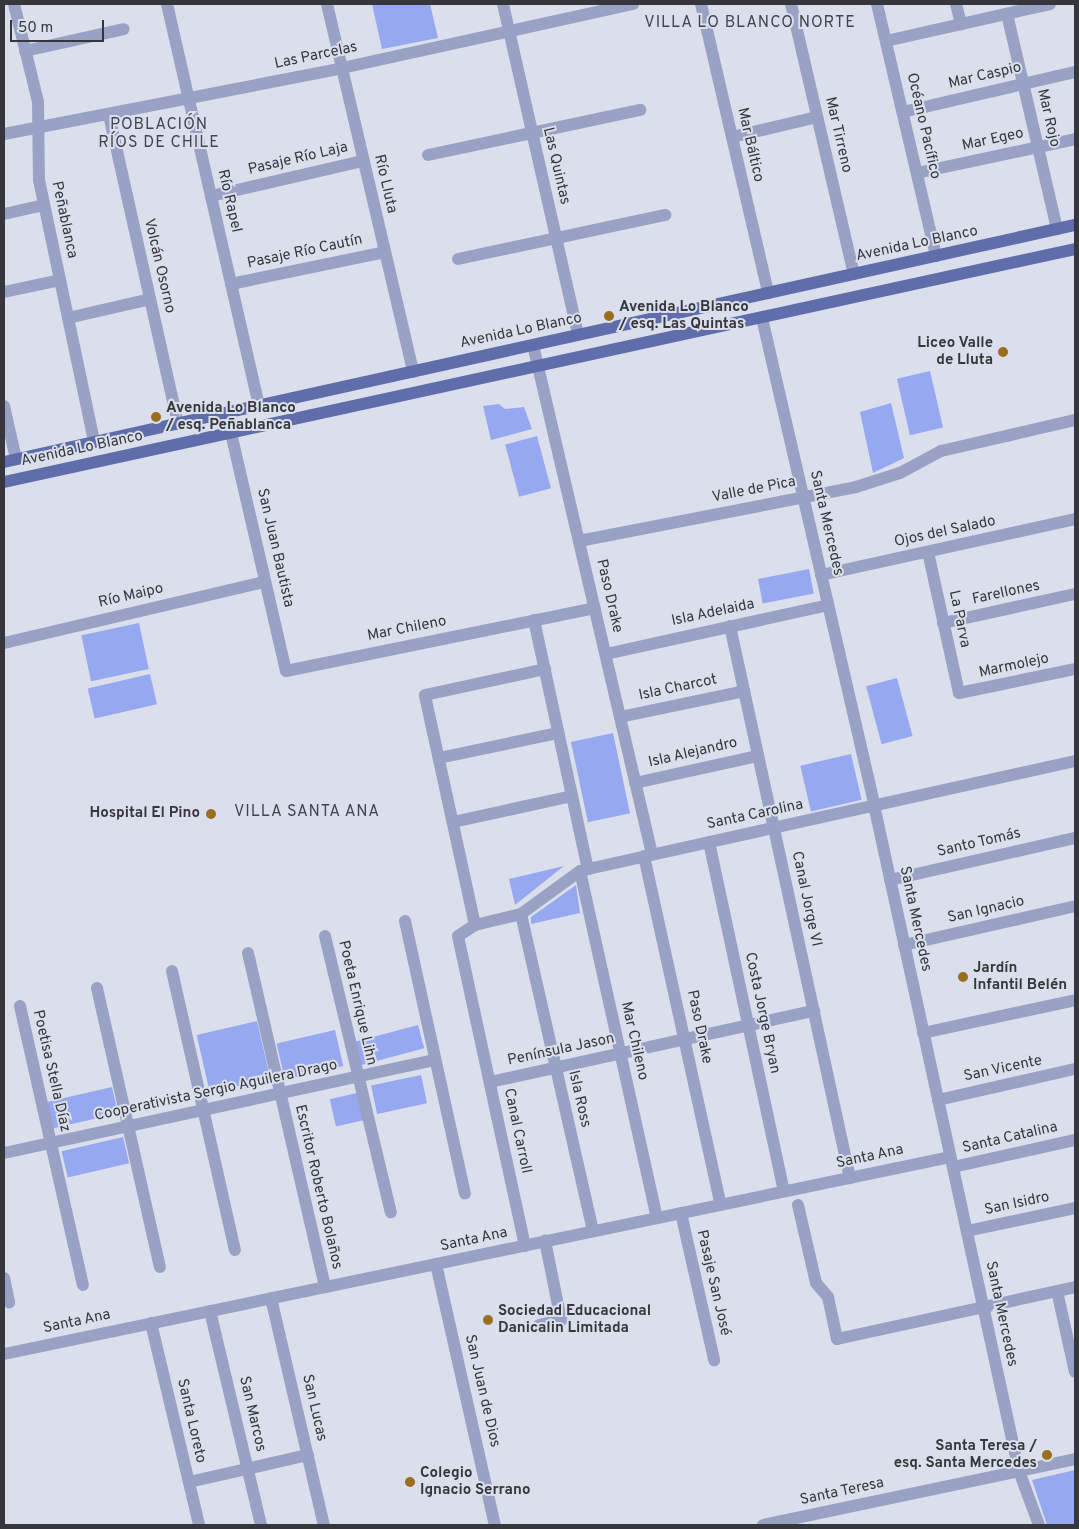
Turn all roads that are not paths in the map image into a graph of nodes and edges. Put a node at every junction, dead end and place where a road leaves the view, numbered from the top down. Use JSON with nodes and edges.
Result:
{"nodes":[{"id":1,"x":14,"y":4,"type":"edge"},
{"id":2,"x":327,"y":4,"type":"edge"},
{"id":3,"x":503,"y":4,"type":"edge"},
{"id":4,"x":633,"y":4,"type":"edge"},
{"id":5,"x":701,"y":4,"type":"edge"},
{"id":6,"x":791,"y":4,"type":"edge"},
{"id":7,"x":877,"y":4,"type":"edge"},
{"id":8,"x":956,"y":4,"type":"edge"},
{"id":9,"x":1050,"y":4,"type":"edge"},
{"id":10,"x":172,"y":5,"type":"edge"},
{"id":11,"x":1007,"y":14,"type":"junction"},
{"id":12,"x":961,"y":24,"type":"junction"},
{"id":13,"x":124,"y":29,"type":"dead end"},
{"id":14,"x":509,"y":31,"type":"junction"},
{"id":15,"x":886,"y":41,"type":"junction"},
{"id":16,"x":25,"y":51,"type":"junction"},
{"id":17,"x":342,"y":68,"type":"junction"},
{"id":18,"x":1075,"y":72,"type":"edge"},
{"id":19,"x":1023,"y":84,"type":"junction"},
{"id":20,"x":189,"y":99,"type":"junction"},
{"id":21,"x":640,"y":110,"type":"dead end"},
{"id":22,"x":903,"y":112,"type":"junction"},
{"id":23,"x":109,"y":115,"type":"junction"},
{"id":24,"x":817,"y":117,"type":"junction"},
{"id":25,"x":38,"y":128,"type":"junction"},
{"id":26,"x":4,"y":134,"type":"edge"},
{"id":27,"x":532,"y":134,"type":"junction"},
{"id":28,"x":732,"y":137,"type":"junction"},
{"id":29,"x":1075,"y":139,"type":"edge"},
{"id":30,"x":1038,"y":147,"type":"junction"},
{"id":31,"x":428,"y":155,"type":"dead end"},
{"id":32,"x":363,"y":161,"type":"junction"},
{"id":33,"x":917,"y":173,"type":"junction"},
{"id":34,"x":211,"y":196,"type":"junction"},
{"id":35,"x":44,"y":205,"type":"junction"},
{"id":36,"x":4,"y":214,"type":"edge"},
{"id":37,"x":665,"y":215,"type":"dead end"},
{"id":38,"x":1075,"y":225,"type":"edge"},
{"id":39,"x":1057,"y":229,"type":"junction"},
{"id":40,"x":556,"y":238,"type":"junction"},
{"id":41,"x":970,"y":248,"type":"junction"},
{"id":42,"x":1075,"y":249,"type":"edge"},
{"id":43,"x":385,"y":252,"type":"junction"},
{"id":44,"x":936,"y":256,"type":"junction"},
{"id":45,"x":458,"y":259,"type":"dead end"},
{"id":46,"x":975,"y":271,"type":"junction"},
{"id":47,"x":854,"y":274,"type":"junction"},
{"id":48,"x":60,"y":280,"type":"junction"},
{"id":49,"x":231,"y":284,"type":"junction"},
{"id":50,"x":4,"y":292,"type":"edge"},
{"id":51,"x":768,"y":293,"type":"junction"},
{"id":52,"x":150,"y":299,"type":"junction"},
{"id":53,"x":68,"y":318,"type":"junction"},
{"id":54,"x":762,"y":318,"type":"junction"},
{"id":55,"x":578,"y":335,"type":"junction"},
{"id":56,"x":533,"y":345,"type":"junction"},
{"id":57,"x":537,"y":367,"type":"junction"},
{"id":58,"x":412,"y":372,"type":"junction"},
{"id":59,"x":4,"y":406,"type":"edge"},
{"id":60,"x":259,"y":406,"type":"junction"},
{"id":61,"x":1075,"y":420,"type":"edge"},
{"id":62,"x":178,"y":423,"type":"junction"},
{"id":63,"x":231,"y":433,"type":"junction"},
{"id":64,"x":94,"y":442,"type":"junction"},
{"id":65,"x":10,"y":460,"type":"edge"},
{"id":66,"x":4,"y":482,"type":"edge"},
{"id":67,"x":803,"y":497,"type":"junction"},
{"id":68,"x":1075,"y":520,"type":"edge"},
{"id":69,"x":579,"y":541,"type":"junction"},
{"id":70,"x":928,"y":552,"type":"junction"},
{"id":71,"x":821,"y":576,"type":"junction"},
{"id":72,"x":266,"y":582,"type":"junction"},
{"id":73,"x":1075,"y":594,"type":"edge"},
{"id":74,"x":828,"y":605,"type":"junction"},
{"id":75,"x":595,"y":608,"type":"junction"},
{"id":76,"x":534,"y":620,"type":"junction"},
{"id":77,"x":943,"y":623,"type":"junction"},
{"id":78,"x":730,"y":626,"type":"junction"},
{"id":79,"x":4,"y":643,"type":"edge"},
{"id":80,"x":606,"y":654,"type":"junction"},
{"id":81,"x":545,"y":669,"type":"junction"},
{"id":82,"x":1075,"y":669,"type":"edge"},
{"id":83,"x":286,"y":670,"type":"joint"},
{"id":84,"x":744,"y":691,"type":"junction"},
{"id":85,"x":959,"y":693,"type":"joint"},
{"id":86,"x":620,"y":717,"type":"junction"},
{"id":87,"x":558,"y":733,"type":"junction"},
{"id":88,"x":758,"y":756,"type":"junction"},
{"id":89,"x":439,"y":758,"type":"junction"},
{"id":90,"x":1075,"y":761,"type":"edge"},
{"id":91,"x":635,"y":783,"type":"junction"},
{"id":92,"x":572,"y":796,"type":"junction"},
{"id":93,"x":874,"y":805,"type":"junction"},
{"id":94,"x":453,"y":822,"type":"junction"},
{"id":95,"x":773,"y":828,"type":"junction"},
{"id":96,"x":1075,"y":838,"type":"edge"},
{"id":97,"x":708,"y":842,"type":"junction"},
{"id":98,"x":648,"y":855,"type":"junction"},
{"id":99,"x":584,"y":870,"type":"junction"},
{"id":100,"x":890,"y":880,"type":"junction"},
{"id":101,"x":1075,"y":906,"type":"edge"},
{"id":102,"x":521,"y":914,"type":"junction"},
{"id":103,"x":405,"y":921,"type":"dead end"},
{"id":104,"x":475,"y":925,"type":"junction"},
{"id":105,"x":325,"y":936,"type":"dead end"},
{"id":106,"x":458,"y":936,"type":"joint"},
{"id":107,"x":904,"y":945,"type":"junction"},
{"id":108,"x":248,"y":954,"type":"dead end"},
{"id":109,"x":172,"y":971,"type":"dead end"},
{"id":110,"x":97,"y":988,"type":"dead end"},
{"id":111,"x":1075,"y":1000,"type":"edge"},
{"id":112,"x":20,"y":1006,"type":"dead end"},
{"id":113,"x":814,"y":1012,"type":"junction"},
{"id":114,"x":748,"y":1026,"type":"junction"},
{"id":115,"x":923,"y":1033,"type":"junction"},
{"id":116,"x":685,"y":1040,"type":"junction"},
{"id":117,"x":620,"y":1054,"type":"junction"},
{"id":118,"x":435,"y":1060,"type":"junction"},
{"id":119,"x":556,"y":1068,"type":"junction"},
{"id":120,"x":1075,"y":1070,"type":"edge"},
{"id":121,"x":358,"y":1077,"type":"junction"},
{"id":122,"x":490,"y":1082,"type":"junction"},
{"id":123,"x":280,"y":1094,"type":"junction"},
{"id":124,"x":938,"y":1100,"type":"junction"},
{"id":125,"x":203,"y":1110,"type":"junction"},
{"id":126,"x":128,"y":1126,"type":"junction"},
{"id":127,"x":1075,"y":1140,"type":"edge"},
{"id":128,"x":50,"y":1143,"type":"junction"},
{"id":129,"x":4,"y":1153,"type":"edge"},
{"id":130,"x":951,"y":1162,"type":"junction"},
{"id":131,"x":850,"y":1178,"type":"junction"},
{"id":132,"x":784,"y":1192,"type":"junction"},
{"id":133,"x":465,"y":1193,"type":"dead end"},
{"id":134,"x":721,"y":1205,"type":"junction"},
{"id":135,"x":798,"y":1205,"type":"dead end"},
{"id":136,"x":1075,"y":1208,"type":"edge"},
{"id":137,"x":391,"y":1212,"type":"dead end"},
{"id":138,"x":681,"y":1213,"type":"junction"},
{"id":139,"x":657,"y":1218,"type":"junction"},
{"id":140,"x":967,"y":1231,"type":"junction"},
{"id":141,"x":593,"y":1232,"type":"junction"},
{"id":142,"x":545,"y":1241,"type":"junction"},
{"id":143,"x":525,"y":1246,"type":"junction"},
{"id":144,"x":235,"y":1250,"type":"dead end"},
{"id":145,"x":436,"y":1264,"type":"junction"},
{"id":146,"x":160,"y":1267,"type":"dead end"},
{"id":147,"x":4,"y":1278,"type":"edge"},
{"id":148,"x":83,"y":1285,"type":"dead end"},
{"id":149,"x":1075,"y":1286,"type":"edge"},
{"id":150,"x":324,"y":1287,"type":"junction"},
{"id":151,"x":1057,"y":1291,"type":"junction"},
{"id":152,"x":271,"y":1298,"type":"junction"},
{"id":153,"x":9,"y":1302,"type":"dead end"},
{"id":154,"x":983,"y":1307,"type":"junction"},
{"id":155,"x":210,"y":1311,"type":"junction"},
{"id":156,"x":151,"y":1323,"type":"junction"},
{"id":157,"x":539,"y":1325,"type":"dead end"},
{"id":158,"x":4,"y":1354,"type":"edge"},
{"id":159,"x":714,"y":1360,"type":"dead end"},
{"id":160,"x":1075,"y":1372,"type":"edge"},
{"id":161,"x":308,"y":1455,"type":"junction"},
{"id":162,"x":1075,"y":1459,"type":"edge"},
{"id":163,"x":248,"y":1469,"type":"junction"},
{"id":164,"x":1019,"y":1470,"type":"junction"},
{"id":165,"x":189,"y":1482,"type":"junction"},
{"id":166,"x":199,"y":1525,"type":"edge"},
{"id":167,"x":261,"y":1525,"type":"edge"},
{"id":168,"x":324,"y":1525,"type":"edge"},
{"id":169,"x":496,"y":1525,"type":"edge"},
{"id":170,"x":763,"y":1525,"type":"edge"},
{"id":171,"x":1039,"y":1525,"type":"edge"}],
"edges":[{"from":1,"to":16,"type":"street","name":"Peñablanca"},
{"from":2,"to":17,"type":"street","name":"Río Lluta"},
{"from":3,"to":14,"type":"street","name":"Las Quintas"},
{"from":4,"to":14,"type":"street","name":"Las Parcelas"},
{"from":5,"to":28,"type":"street","name":"Mar Báltico"},
{"from":6,"to":24,"type":"street","name":"Mar Tirreno"},
{"from":7,"to":15,"type":"street","name":"Océano Pacífico"},
{"from":8,"to":12,"type":"street"},
{"from":9,"to":11,"type":"street"},
{"from":10,"to":20,"type":"street","name":"Río Rapel"},
{"from":11,"to":12,"type":"street"},
{"from":11,"to":19,"type":"street","name":"Mar Rojo"},
{"from":12,"to":15,"type":"street"},
{"from":13,"to":16,"type":"street"},
{"from":14,"to":17,"type":"street","name":"Las Parcelas"},
{"from":14,"to":27,"type":"street","name":"Las Quintas"},
{"from":15,"to":22,"type":"street","name":"Océano Pacífico"},
{"from":16,"to":25,"type":"street","name":"Peñablanca"},
{"from":17,"to":20,"type":"street","name":"Las Parcelas"},
{"from":17,"to":32,"type":"street","name":"Río Lluta"},
{"from":18,"to":19,"type":"street","name":"Mar Caspio"},
{"from":19,"to":22,"type":"street","name":"Mar Caspio"},
{"from":19,"to":30,"type":"street","name":"Mar Rojo"},
{"from":20,"to":23,"type":"street","name":"Las Parcelas"},
{"from":20,"to":34,"type":"street","name":"Río Rapel"},
{"from":21,"to":27,"type":"street"},
{"from":22,"to":33,"type":"street","name":"Océano Pacífico"},
{"from":23,"to":25,"type":"street","name":"Las Parcelas"},
{"from":23,"to":52,"type":"street","name":"Volcán Osorno"},
{"from":24,"to":28,"type":"street"},
{"from":24,"to":47,"type":"street","name":"Mar Tirreno"},
{"from":25,"to":26,"type":"street","name":"Las Parcelas"},
{"from":25,"to":35,"type":"street","name":"Peñablanca"},
{"from":27,"to":31,"type":"street"},
{"from":27,"to":40,"type":"street","name":"Las Quintas"},
{"from":28,"to":51,"type":"street","name":"Mar Báltico"},
{"from":29,"to":30,"type":"street","name":"Mar Egeo"},
{"from":30,"to":33,"type":"street","name":"Mar Egeo"},
{"from":30,"to":39,"type":"street","name":"Mar Rojo"},
{"from":32,"to":34,"type":"street","name":"Pasaje Río Laja"},
{"from":32,"to":43,"type":"street","name":"Río Lluta"},
{"from":33,"to":44,"type":"street","name":"Océano Pacífico"},
{"from":34,"to":49,"type":"street","name":"Río Rapel"},
{"from":35,"to":36,"type":"street"},
{"from":35,"to":48,"type":"street","name":"Peñablanca"},
{"from":37,"to":40,"type":"street"},
{"from":38,"to":39,"type":"main road","name":"Avenida Lo Blanco"},
{"from":39,"to":41,"type":"main road","name":"Avenida Lo Blanco"},
{"from":40,"to":45,"type":"street"},
{"from":40,"to":55,"type":"street","name":"Las Quintas"},
{"from":41,"to":44,"type":"main road","name":"Avenida Lo Blanco"},
{"from":41,"to":46,"type":"main road"},
{"from":42,"to":46,"type":"main road","name":"Avenida Lo Blanco"},
{"from":43,"to":49,"type":"street","name":"Pasaje Río Cautín"},
{"from":43,"to":58,"type":"street","name":"Río Lluta"},
{"from":44,"to":47,"type":"main road","name":"Avenida Lo Blanco"},
{"from":46,"to":54,"type":"main road","name":"Avenida Lo Blanco"},
{"from":47,"to":51,"type":"main road","name":"Avenida Lo Blanco"},
{"from":48,"to":50,"type":"street"},
{"from":48,"to":53,"type":"street","name":"Peñablanca"},
{"from":49,"to":60,"type":"street","name":"Río Rapel"},
{"from":51,"to":55,"type":"main road","name":"Avenida Lo Blanco"},
{"from":52,"to":53,"type":"street"},
{"from":52,"to":62,"type":"street","name":"Volcán Osorno"},
{"from":53,"to":64,"type":"street","name":"Peñablanca"},
{"from":54,"to":57,"type":"main road","name":"Avenida Lo Blanco"},
{"from":54,"to":67,"type":"street","name":"Santa Mercedes"},
{"from":55,"to":56,"type":"main road","name":"Avenida Lo Blanco"},
{"from":56,"to":57,"type":"street","name":"Paso Drake"},
{"from":56,"to":58,"type":"main road","name":"Avenida Lo Blanco"},
{"from":57,"to":63,"type":"main road","name":"Avenida Lo Blanco"},
{"from":57,"to":69,"type":"street","name":"Paso Drake"},
{"from":58,"to":60,"type":"main road","name":"Avenida Lo Blanco"},
{"from":59,"to":65,"type":"street"},
{"from":60,"to":62,"type":"main road","name":"Avenida Lo Blanco"},
{"from":61,"to":67,"type":"street","name":"Valle de Pica"},
{"from":62,"to":64,"type":"main road","name":"Avenida Lo Blanco"},
{"from":63,"to":66,"type":"main road","name":"Avenida Lo Blanco"},
{"from":63,"to":72,"type":"street","name":"San Juan Bautista"},
{"from":64,"to":65,"type":"main road","name":"Avenida Lo Blanco"},
{"from":67,"to":69,"type":"street","name":"Valle de Pica"},
{"from":67,"to":71,"type":"street","name":"Santa Mercedes"},
{"from":68,"to":70,"type":"street","name":"Ojos del Salado"},
{"from":69,"to":75,"type":"street","name":"Paso Drake"},
{"from":70,"to":71,"type":"street","name":"Ojos del Salado"},
{"from":70,"to":77,"type":"street","name":"La Parva"},
{"from":71,"to":74,"type":"street","name":"Santa Mercedes"},
{"from":72,"to":79,"type":"street","name":"Río Maipo"},
{"from":72,"to":83,"type":"street","name":"San Juan Bautista"},
{"from":73,"to":77,"type":"street","name":"Farellones"},
{"from":74,"to":78,"type":"street","name":"Isla Adelaida"},
{"from":74,"to":93,"type":"street","name":"Santa Mercedes"},
{"from":75,"to":76,"type":"street","name":"Mar Chileno"},
{"from":75,"to":80,"type":"street","name":"Paso Drake"},
{"from":76,"to":81,"type":"street","name":"Mar Chileno"},
{"from":76,"to":83,"type":"street","name":"Mar Chileno"},
{"from":77,"to":85,"type":"street","name":"La Parva"},
{"from":78,"to":80,"type":"street","name":"Isla Adelaida"},
{"from":78,"to":84,"type":"street","name":"Canal Jorge VI"},
{"from":80,"to":86,"type":"street","name":"Paso Drake"},
{"from":81,"to":87,"type":"street","name":"Mar Chileno"},
{"from":81,"to":89,"type":"street"},
{"from":82,"to":85,"type":"street","name":"Marmolejo"},
{"from":84,"to":86,"type":"street","name":"Isla Charcot"},
{"from":84,"to":88,"type":"street","name":"Canal Jorge VI"},
{"from":86,"to":91,"type":"street","name":"Paso Drake"},
{"from":87,"to":89,"type":"street"},
{"from":87,"to":92,"type":"street","name":"Mar Chileno"},
{"from":88,"to":91,"type":"street","name":"Isla Alejandro"},
{"from":88,"to":95,"type":"street","name":"Canal Jorge VI"},
{"from":89,"to":94,"type":"street"},
{"from":90,"to":93,"type":"street","name":"Santa Carolina"},
{"from":91,"to":98,"type":"street","name":"Paso Drake"},
{"from":92,"to":94,"type":"street"},
{"from":92,"to":99,"type":"street","name":"Mar Chileno"},
{"from":93,"to":95,"type":"street","name":"Santa Carolina"},
{"from":93,"to":100,"type":"street","name":"Santa Mercedes"},
{"from":94,"to":104,"type":"street"},
{"from":95,"to":97,"type":"street","name":"Santa Carolina"},
{"from":95,"to":113,"type":"street","name":"Canal Jorge VI"},
{"from":96,"to":100,"type":"street","name":"Santo Tomás"},
{"from":97,"to":98,"type":"street","name":"Santa Carolina"},
{"from":97,"to":114,"type":"street","name":"Costa Jorge Bryan"},
{"from":98,"to":99,"type":"street","name":"Santa Carolina"},
{"from":98,"to":116,"type":"street","name":"Paso Drake"},
{"from":99,"to":102,"type":"street","name":"Santa Carolina"},
{"from":99,"to":117,"type":"street","name":"Mar Chileno"},
{"from":100,"to":107,"type":"street","name":"Santa Mercedes"},
{"from":101,"to":107,"type":"street","name":"San Ignacio"},
{"from":102,"to":104,"type":"street","name":"Santa Carolina"},
{"from":102,"to":119,"type":"street","name":"Isla Ross"},
{"from":103,"to":118,"type":"street"},
{"from":104,"to":106,"type":"street","name":"Santa Carolina"},
{"from":105,"to":121,"type":"street","name":"Poeta Enrique Lihn"},
{"from":106,"to":122,"type":"street","name":"Canal Carroll"},
{"from":107,"to":115,"type":"street","name":"Santa Mercedes"},
{"from":108,"to":123,"type":"street","name":"Escritor Roberto Bolaños"},
{"from":109,"to":125,"type":"street"},
{"from":110,"to":126,"type":"street"},
{"from":111,"to":115,"type":"street"},
{"from":112,"to":128,"type":"street","name":"Poetisa Stella Díaz"},
{"from":113,"to":114,"type":"street","name":"Península Jason"},
{"from":113,"to":131,"type":"street","name":"Canal Jorge VI"},
{"from":114,"to":116,"type":"street","name":"Península Jason"},
{"from":114,"to":132,"type":"street","name":"Costa Jorge Bryan"},
{"from":115,"to":124,"type":"street","name":"Santa Mercedes"},
{"from":116,"to":117,"type":"street","name":"Península Jason"},
{"from":116,"to":134,"type":"street","name":"Paso Drake"},
{"from":117,"to":119,"type":"street","name":"Península Jason"},
{"from":117,"to":139,"type":"street","name":"Mar Chileno"},
{"from":118,"to":121,"type":"street","name":"Cooperativista Sergio Aguilera Drago"},
{"from":118,"to":133,"type":"street"},
{"from":119,"to":122,"type":"street","name":"Península Jason"},
{"from":119,"to":141,"type":"street","name":"Isla Ross"},
{"from":120,"to":124,"type":"street","name":"San Vicente"},
{"from":121,"to":123,"type":"street","name":"Cooperativista Sergio Aguilera Drago"},
{"from":121,"to":137,"type":"street","name":"Poeta Enrique Lihn"},
{"from":122,"to":143,"type":"street","name":"Canal Carroll"},
{"from":123,"to":125,"type":"street","name":"Cooperativista Sergio Aguilera Drago"},
{"from":123,"to":150,"type":"street","name":"Escritor Roberto Bolaños"},
{"from":124,"to":130,"type":"street","name":"Santa Mercedes"},
{"from":125,"to":126,"type":"street","name":"Cooperativista Sergio Aguilera Drago"},
{"from":125,"to":144,"type":"street"},
{"from":126,"to":128,"type":"street","name":"Cooperativista Sergio Aguilera Drago"},
{"from":126,"to":146,"type":"street"},
{"from":127,"to":130,"type":"street","name":"Santa Catalina"},
{"from":128,"to":129,"type":"street","name":"Cooperativista Sergio Aguilera Drago"},
{"from":128,"to":148,"type":"street","name":"Poetisa Stella Díaz"},
{"from":130,"to":131,"type":"street","name":"Santa Ana"},
{"from":130,"to":140,"type":"street","name":"Santa Mercedes"},
{"from":131,"to":132,"type":"street","name":"Santa Ana"},
{"from":132,"to":134,"type":"street","name":"Santa Ana"},
{"from":134,"to":138,"type":"street","name":"Santa Ana"},
{"from":135,"to":154,"type":"street"},
{"from":136,"to":140,"type":"street","name":"San Isidro"},
{"from":138,"to":139,"type":"street","name":"Santa Ana"},
{"from":138,"to":159,"type":"street","name":"Pasaje San José"},
{"from":139,"to":141,"type":"street","name":"Santa Ana"},
{"from":140,"to":154,"type":"street","name":"Santa Mercedes"},
{"from":141,"to":142,"type":"street","name":"Santa Ana"},
{"from":142,"to":143,"type":"street","name":"Santa Ana"},
{"from":142,"to":157,"type":"street"},
{"from":143,"to":145,"type":"street","name":"Santa Ana"},
{"from":145,"to":150,"type":"street","name":"Santa Ana"},
{"from":145,"to":169,"type":"street","name":"San Juan de Dios"},
{"from":147,"to":153,"type":"street"},
{"from":149,"to":151,"type":"street"},
{"from":150,"to":152,"type":"street","name":"Santa Ana"},
{"from":151,"to":154,"type":"street"},
{"from":151,"to":160,"type":"street"},
{"from":152,"to":155,"type":"street","name":"Santa Ana"},
{"from":152,"to":161,"type":"street","name":"San Lucas"},
{"from":154,"to":164,"type":"street","name":"Santa Mercedes"},
{"from":155,"to":156,"type":"street","name":"Santa Ana"},
{"from":155,"to":163,"type":"street","name":"San Marcos"},
{"from":156,"to":158,"type":"street","name":"Santa Ana"},
{"from":156,"to":165,"type":"street","name":"Santa Loreto"},
{"from":161,"to":163,"type":"street"},
{"from":161,"to":168,"type":"street","name":"San Lucas"},
{"from":162,"to":164,"type":"street","name":"Santa Teresa"},
{"from":163,"to":165,"type":"street"},
{"from":163,"to":167,"type":"street","name":"San Marcos"},
{"from":164,"to":170,"type":"street","name":"Santa Teresa"},
{"from":164,"to":171,"type":"street","name":"Santa Mercedes"},
{"from":165,"to":166,"type":"street","name":"Santa Loreto"}]}
